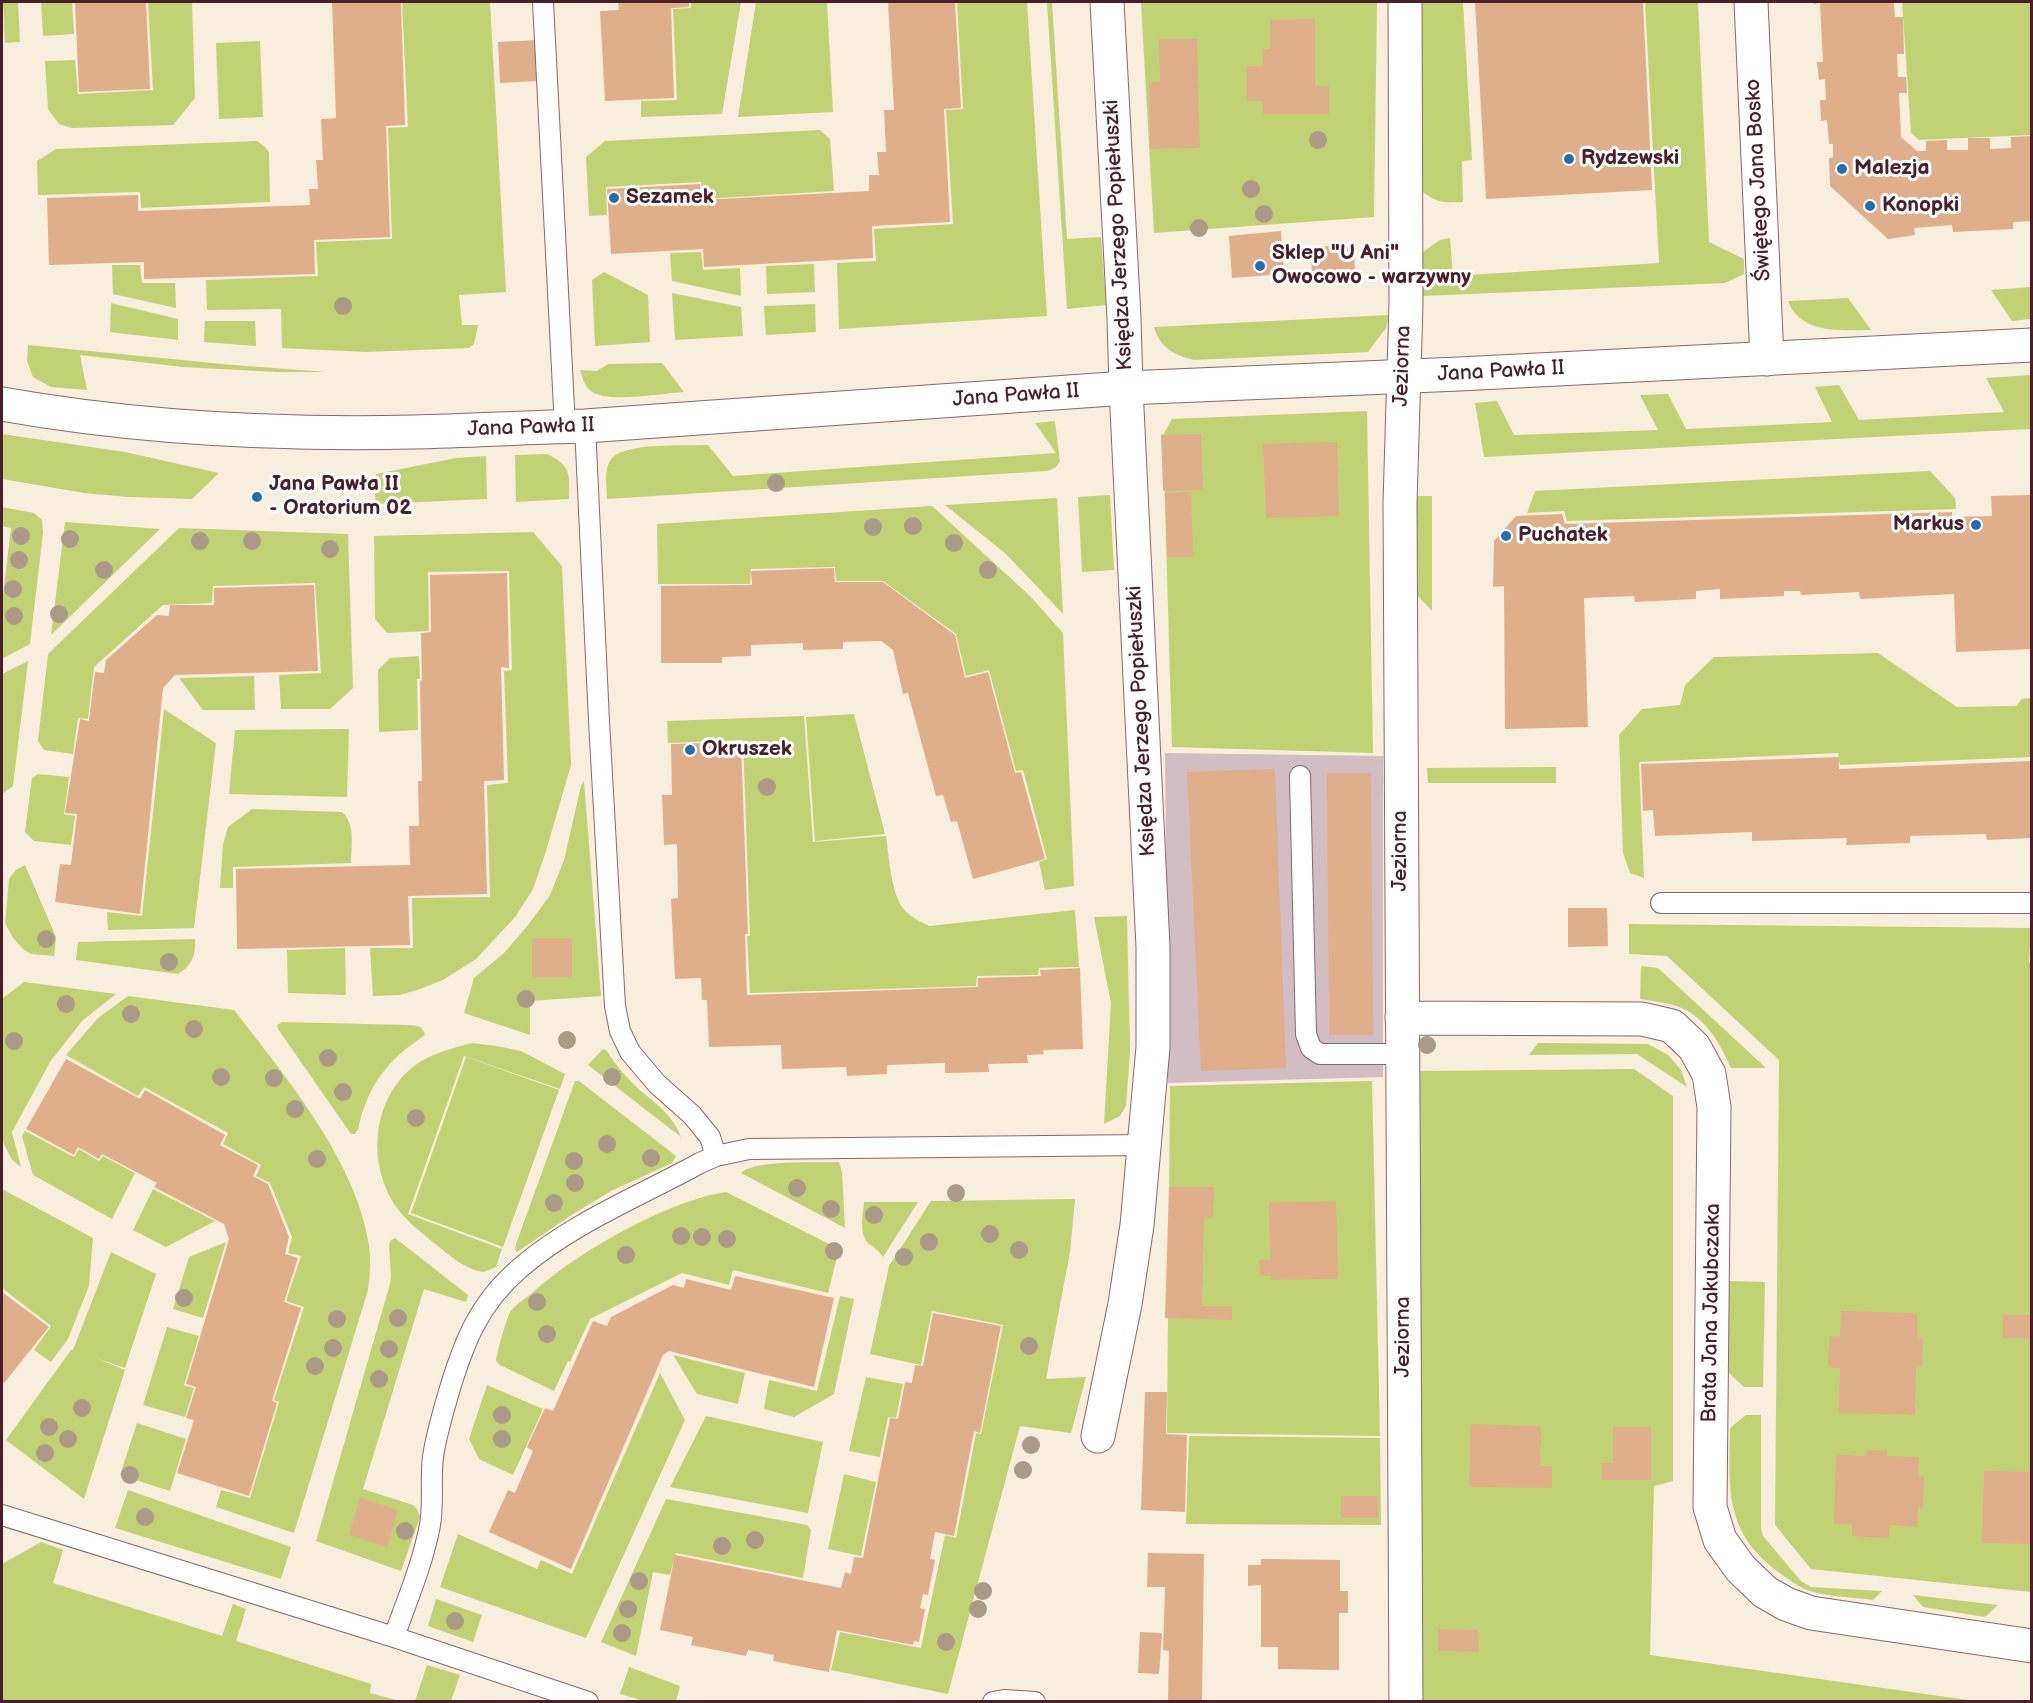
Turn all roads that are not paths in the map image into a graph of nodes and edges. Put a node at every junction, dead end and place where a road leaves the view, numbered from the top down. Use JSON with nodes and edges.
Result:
{"nodes":[{"id":1,"x":543,"y":2,"type":"edge"},
{"id":2,"x":1107,"y":2,"type":"edge"},
{"id":3,"x":1405,"y":2,"type":"edge"},
{"id":4,"x":1751,"y":2,"type":"edge"},
{"id":5,"x":2031,"y":345,"type":"edge"},
{"id":6,"x":1767,"y":359,"type":"junction"},
{"id":7,"x":1402,"y":377,"type":"junction"},
{"id":8,"x":1126,"y":388,"type":"junction"},
{"id":9,"x":2,"y":404,"type":"edge"},
{"id":10,"x":575,"y":426,"type":"junction"},
{"id":11,"x":1300,"y":776,"type":"dead end"},
{"id":12,"x":1661,"y":903,"type":"dead end"},
{"id":13,"x":2031,"y":903,"type":"edge"},
{"id":14,"x":1402,"y":1018,"type":"junction"},
{"id":15,"x":1402,"y":1054,"type":"junction"},
{"id":16,"x":1145,"y":1145,"type":"junction"},
{"id":17,"x":716,"y":1156,"type":"junction"},
{"id":18,"x":1098,"y":1436,"type":"dead end"},
{"id":19,"x":2,"y":1515,"type":"edge"},
{"id":20,"x":394,"y":1637,"type":"junction"},
{"id":21,"x":2031,"y":1646,"type":"edge"},
{"id":22,"x":588,"y":1701,"type":"edge"},
{"id":23,"x":993,"y":1701,"type":"edge"},
{"id":24,"x":1035,"y":1701,"type":"edge"},
{"id":25,"x":1406,"y":1701,"type":"edge"}],
"edges":[{"from":1,"to":10,"type":"lane"},
{"from":2,"to":8,"type":"street","name":"Księdza Jerzego Popiełuszki"},
{"from":3,"to":7,"type":"street","name":"Jeziorna"},
{"from":4,"to":6,"type":"street","name":"Świętego Jana Bosko"},
{"from":5,"to":6,"type":"street","name":"Jana Pawła II"},
{"from":6,"to":7,"type":"street","name":"Jana Pawła II"},
{"from":7,"to":8,"type":"street","name":"Jana Pawła II"},
{"from":7,"to":14,"type":"street","name":"Jeziorna"},
{"from":8,"to":10,"type":"street","name":"Jana Pawła II"},
{"from":8,"to":16,"type":"street","name":"Księdza Jerzego Popiełuszki"},
{"from":9,"to":10,"type":"street","name":"Jana Pawła II"},
{"from":10,"to":17,"type":"lane"},
{"from":11,"to":15,"type":"lane"},
{"from":12,"to":13,"type":"lane"},
{"from":14,"to":15,"type":"street","name":"Jeziorna"},
{"from":14,"to":21,"type":"street","name":"Brata Jana Jakubczaka"},
{"from":15,"to":25,"type":"street","name":"Jeziorna"},
{"from":16,"to":17,"type":"lane"},
{"from":16,"to":18,"type":"street","name":"Księdza Jerzego Popiełuszki"},
{"from":17,"to":20,"type":"lane"},
{"from":19,"to":20,"type":"lane"},
{"from":20,"to":22,"type":"lane"},
{"from":23,"to":24,"type":"lane"}]}
